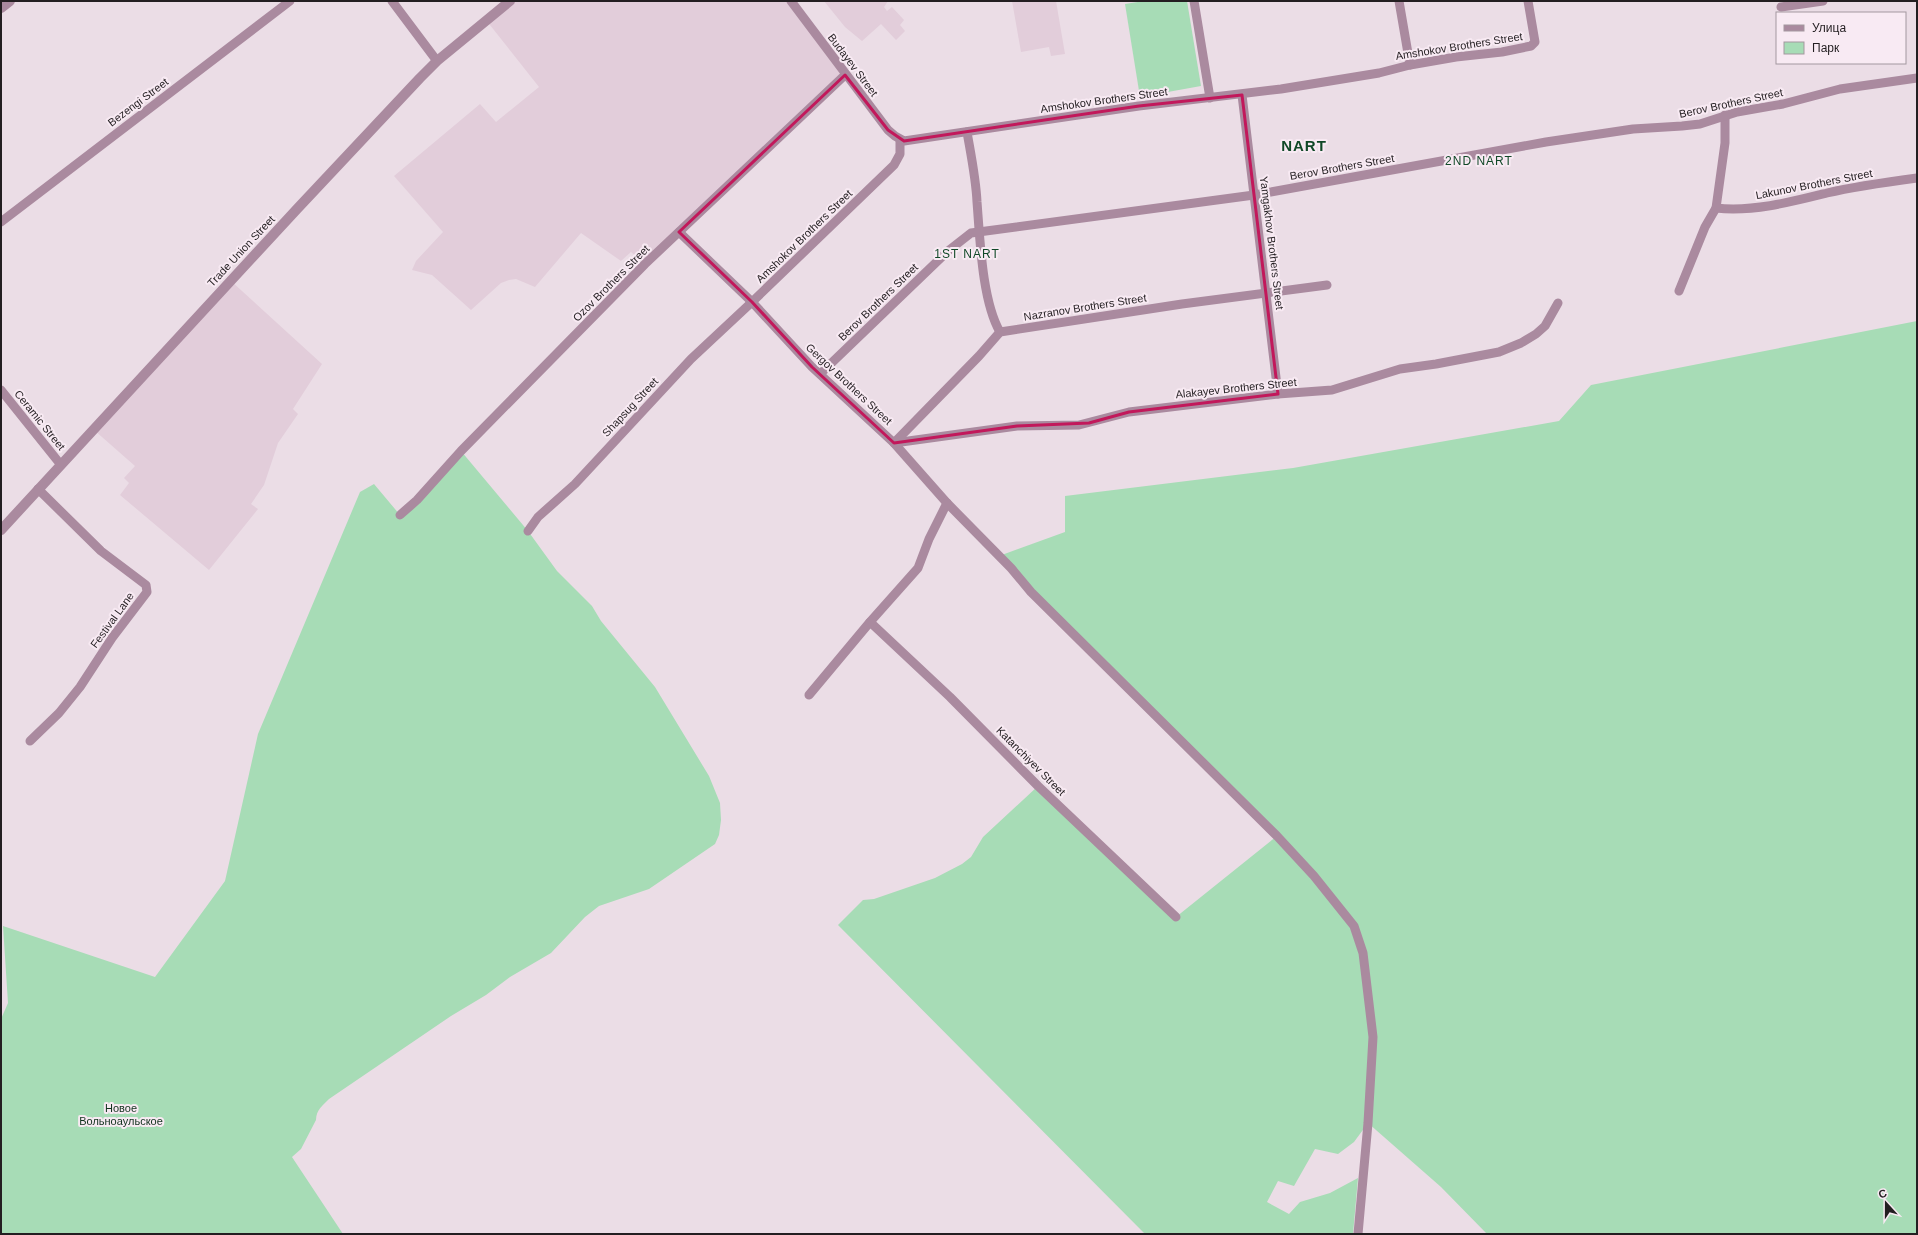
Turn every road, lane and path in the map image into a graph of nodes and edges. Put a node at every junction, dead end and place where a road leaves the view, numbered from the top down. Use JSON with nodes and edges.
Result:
{"nodes":[{"id":1,"x":10,"y":1,"type":"edge"},
{"id":2,"x":290,"y":1,"type":"edge"},
{"id":3,"x":392,"y":1,"type":"edge"},
{"id":4,"x":510,"y":1,"type":"edge"},
{"id":5,"x":790,"y":1,"type":"edge"},
{"id":6,"x":1194,"y":1,"type":"edge"},
{"id":7,"x":1399,"y":1,"type":"edge"},
{"id":8,"x":1528,"y":1,"type":"edge"},
{"id":9,"x":1823,"y":1,"type":"edge"},
{"id":10,"x":1781,"y":7,"type":"dead end"},
{"id":11,"x":1,"y":8,"type":"edge"},
{"id":12,"x":437,"y":61,"type":"junction"},
{"id":13,"x":1410,"y":65,"type":"junction"},
{"id":14,"x":845,"y":75,"type":"junction"},
{"id":15,"x":1917,"y":78,"type":"edge"},
{"id":16,"x":1242,"y":95,"type":"junction"},
{"id":17,"x":1210,"y":98,"type":"junction"},
{"id":18,"x":1726,"y":115,"type":"junction"},
{"id":19,"x":967,"y":132,"type":"junction"},
{"id":20,"x":900,"y":140,"type":"junction"},
{"id":21,"x":1917,"y":178,"type":"edge"},
{"id":22,"x":1254,"y":195,"type":"junction"},
{"id":23,"x":1716,"y":208,"type":"junction"},
{"id":24,"x":1,"y":222,"type":"edge"},
{"id":25,"x":679,"y":232,"type":"junction"},
{"id":26,"x":979,"y":232,"type":"junction"},
{"id":27,"x":1327,"y":285,"type":"dead end"},
{"id":28,"x":1679,"y":291,"type":"dead end"},
{"id":29,"x":1266,"y":294,"type":"junction"},
{"id":30,"x":752,"y":302,"type":"junction"},
{"id":31,"x":1558,"y":303,"type":"dead end"},
{"id":32,"x":1000,"y":332,"type":"junction"},
{"id":33,"x":820,"y":374,"type":"junction"},
{"id":34,"x":1,"y":390,"type":"edge"},
{"id":35,"x":1278,"y":394,"type":"junction"},
{"id":36,"x":894,"y":443,"type":"junction"},
{"id":37,"x":61,"y":464,"type":"junction"},
{"id":38,"x":38,"y":489,"type":"junction"},
{"id":39,"x":947,"y":504,"type":"junction"},
{"id":40,"x":400,"y":515,"type":"dead end"},
{"id":41,"x":1,"y":530,"type":"edge"},
{"id":42,"x":528,"y":531,"type":"dead end"},
{"id":43,"x":870,"y":622,"type":"junction"},
{"id":44,"x":809,"y":695,"type":"dead end"},
{"id":45,"x":30,"y":741,"type":"dead end"},
{"id":46,"x":1176,"y":917,"type":"dead end"},
{"id":47,"x":1358,"y":1234,"type":"edge"}],
"edges":[{"from":1,"to":11,"type":"street"},
{"from":2,"to":24,"type":"street","name":"Bezengi Street"},
{"from":3,"to":12,"type":"street"},
{"from":4,"to":12,"type":"street","name":"Trade Union Street"},
{"from":5,"to":14,"type":"street","name":"Budayev Street"},
{"from":6,"to":17,"type":"street"},
{"from":7,"to":13,"type":"street"},
{"from":8,"to":13,"type":"street","name":"Amshokov Brothers Street"},
{"from":9,"to":10,"type":"street"},
{"from":12,"to":37,"type":"street","name":"Trade Union Street"},
{"from":13,"to":16,"type":"street","name":"Amshokov Brothers Street"},
{"from":14,"to":20,"type":"street","name":"Budayev Street"},
{"from":14,"to":25,"type":"street","name":"Ozov Brothers Street"},
{"from":15,"to":18,"type":"street","name":"Berov Brothers Street"},
{"from":16,"to":17,"type":"street","name":"Amshokov Brothers Street"},
{"from":16,"to":22,"type":"street","name":"Yamgakhov Brothers Street"},
{"from":17,"to":19,"type":"street","name":"Amshokov Brothers Street"},
{"from":18,"to":22,"type":"street","name":"Berov Brothers Street"},
{"from":18,"to":23,"type":"street"},
{"from":19,"to":20,"type":"street","name":"Amshokov Brothers Street"},
{"from":19,"to":26,"type":"street"},
{"from":20,"to":30,"type":"street","name":"Amshokov Brothers Street"},
{"from":21,"to":23,"type":"street","name":"Lakunov Brothers Street"},
{"from":22,"to":26,"type":"street","name":"Berov Brothers Street"},
{"from":22,"to":29,"type":"street","name":"Yamgakhov Brothers Street"},
{"from":23,"to":28,"type":"street"},
{"from":25,"to":30,"type":"street","name":"Gergov Brothers Street"},
{"from":25,"to":40,"type":"street","name":"Ozov Brothers Street"},
{"from":26,"to":32,"type":"street"},
{"from":26,"to":33,"type":"street","name":"Berov Brothers Street"},
{"from":27,"to":29,"type":"street","name":"Nazranov Brothers Street"},
{"from":29,"to":32,"type":"street","name":"Nazranov Brothers Street"},
{"from":29,"to":35,"type":"street","name":"Yamgakhov Brothers Street"},
{"from":30,"to":33,"type":"street","name":"Gergov Brothers Street"},
{"from":30,"to":42,"type":"street","name":"Shapsug Street"},
{"from":31,"to":35,"type":"street","name":"Alakayev Brothers Street"},
{"from":32,"to":36,"type":"street"},
{"from":33,"to":36,"type":"street","name":"Gergov Brothers Street"},
{"from":34,"to":37,"type":"street","name":"Ceramic Street"},
{"from":35,"to":36,"type":"street","name":"Alakayev Brothers Street"},
{"from":36,"to":39,"type":"street","name":"Gergov Brothers Street"},
{"from":37,"to":38,"type":"street","name":"Trade Union Street"},
{"from":38,"to":41,"type":"street","name":"Trade Union Street"},
{"from":38,"to":45,"type":"street","name":"Festival Lane"},
{"from":39,"to":43,"type":"street"},
{"from":39,"to":47,"type":"street","name":"Gergov Brothers Street"},
{"from":43,"to":44,"type":"street"},
{"from":43,"to":46,"type":"street","name":"Katanchiyev Street"}]}
